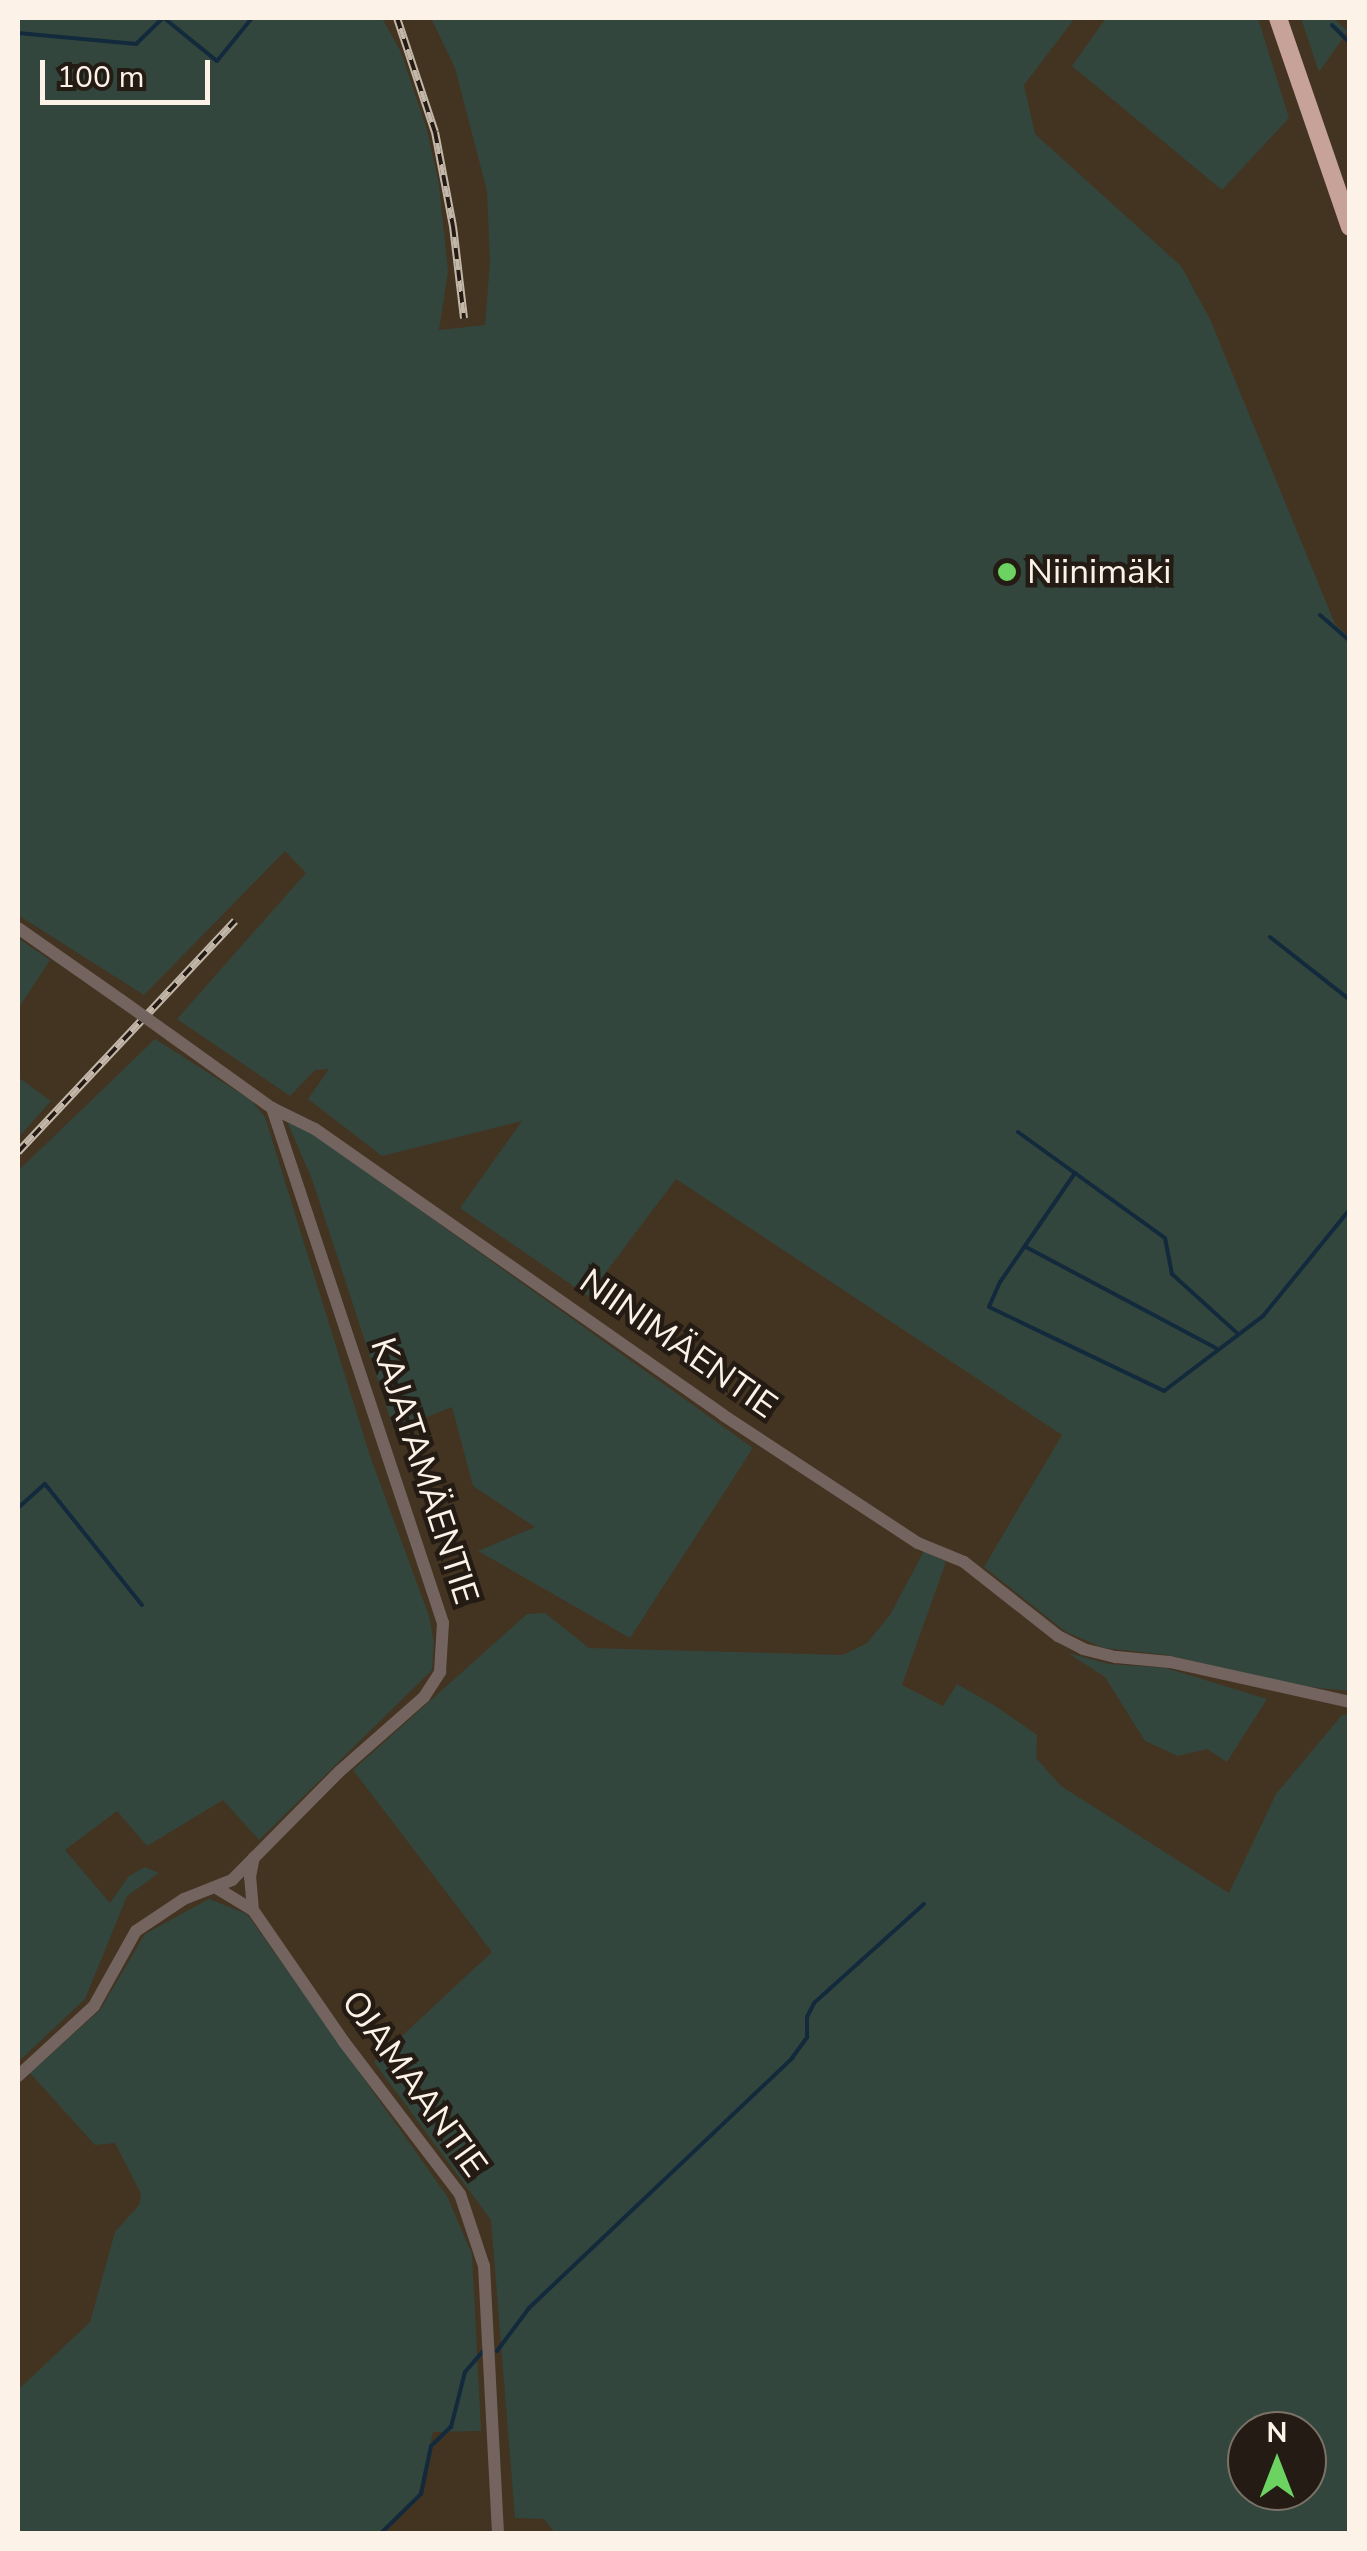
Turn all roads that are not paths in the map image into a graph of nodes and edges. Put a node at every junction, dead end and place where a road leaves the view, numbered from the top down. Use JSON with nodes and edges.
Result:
{"nodes":[{"id":1,"x":1278,"y":18,"type":"edge"},
{"id":2,"x":1350,"y":227,"type":"edge"},
{"id":3,"x":18,"y":928,"type":"edge"},
{"id":4,"x":272,"y":1108,"type":"junction"},
{"id":5,"x":1350,"y":1702,"type":"edge"},
{"id":6,"x":255,"y":1854,"type":"junction"},
{"id":7,"x":215,"y":1887,"type":"junction"},
{"id":8,"x":253,"y":1910,"type":"junction"},
{"id":9,"x":18,"y":2076,"type":"edge"},
{"id":10,"x":498,"y":2534,"type":"edge"}],
"edges":[{"from":1,"to":2,"type":"highway"},
{"from":3,"to":4,"type":"street","name":"NIINIMÄENTIE","bridge":true},
{"from":4,"to":5,"type":"street","name":"NIINIMÄENTIE"},
{"from":4,"to":6,"type":"street","name":"KAJATAMÄENTIE"},
{"from":6,"to":7,"type":"street","name":"KAJATAMÄENTIE"},
{"from":6,"to":8,"type":"street"},
{"from":7,"to":8,"type":"street","name":"OJAMAANTIE"},
{"from":7,"to":9,"type":"street","name":"KAJATAMÄENTIE"},
{"from":8,"to":10,"type":"street","name":"OJAMAANTIE"}]}
